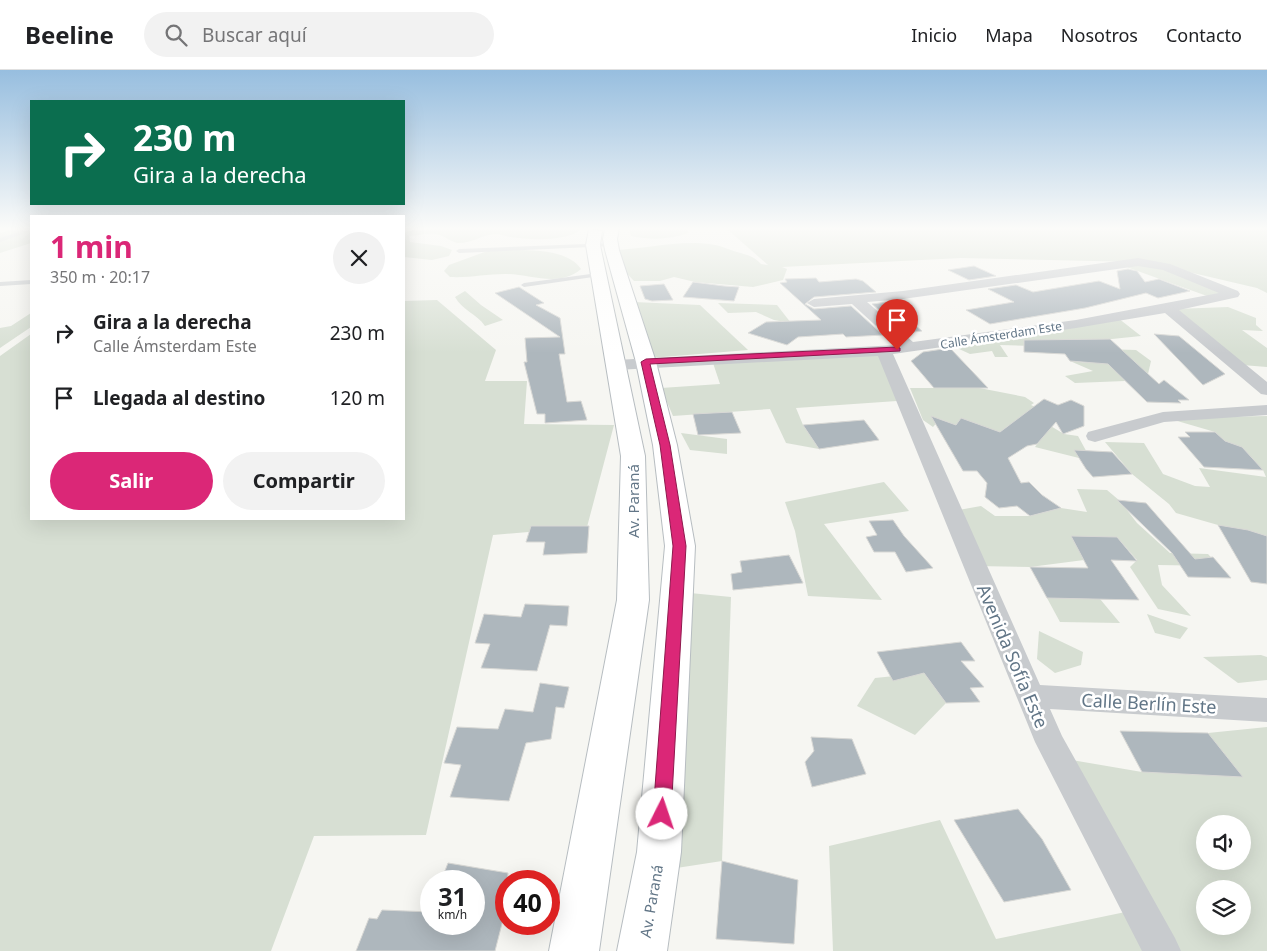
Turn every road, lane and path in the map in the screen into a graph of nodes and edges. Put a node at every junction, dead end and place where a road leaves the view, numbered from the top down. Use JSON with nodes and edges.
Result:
{"nodes":[{"id":1,"x":552,"y":270,"type":"edge"},
{"id":2,"x":609,"y":270,"type":"edge"},
{"id":3,"x":1084,"y":270,"type":"edge"},
{"id":4,"x":1169,"y":270,"type":"edge"},
{"id":5,"x":30,"y":282,"type":"edge"},
{"id":6,"x":0,"y":284,"type":"edge"},
{"id":7,"x":524,"y":285,"type":"dead end"},
{"id":8,"x":856,"y":300,"type":"junction"},
{"id":9,"x":814,"y":303,"type":"dead end"},
{"id":10,"x":1168,"y":308,"type":"junction"},
{"id":11,"x":910,"y":348,"type":"junction"},
{"id":12,"x":884,"y":351,"type":"junction"},
{"id":13,"x":631,"y":363,"type":"junction"},
{"id":14,"x":1267,"y":390,"type":"edge"},
{"id":15,"x":1267,"y":410,"type":"edge"},
{"id":16,"x":1095,"y":436,"type":"dead end"},
{"id":17,"x":1030,"y":696,"type":"junction"},
{"id":18,"x":1267,"y":710,"type":"edge"},
{"id":19,"x":574,"y":951,"type":"edge"},
{"id":20,"x":642,"y":951,"type":"edge"},
{"id":21,"x":1162,"y":951,"type":"edge"}],
"edges":[{"from":1,"to":7,"type":"lane"},
{"from":2,"to":13,"type":"street","name":"Av. Paraná"},
{"from":3,"to":8,"type":"street","name":"Calle Ámsterdam Este"},
{"from":4,"to":10,"type":"street","name":"Calle Ámsterdam Este"},
{"from":5,"to":6,"type":"lane"},
{"from":8,"to":9,"type":"street"},
{"from":8,"to":11,"type":"street"},
{"from":10,"to":11,"type":"street","name":"Calle Ámsterdam Este"},
{"from":10,"to":14,"type":"street"},
{"from":11,"to":12,"type":"street","name":"Calle Ámsterdam Este"},
{"from":12,"to":13,"type":"street","name":"Calle Ámsterdam Este"},
{"from":12,"to":17,"type":"street","name":"Avenida Sofía Este"},
{"from":13,"to":19,"type":"street","name":"Av. Paraná"},
{"from":13,"to":20,"type":"street","name":"Av. Paraná"},
{"from":15,"to":16,"type":"street"},
{"from":17,"to":18,"type":"street","name":"Calle Berlín Este"},
{"from":17,"to":21,"type":"street","name":"Avenida Sofía Este"}]}
